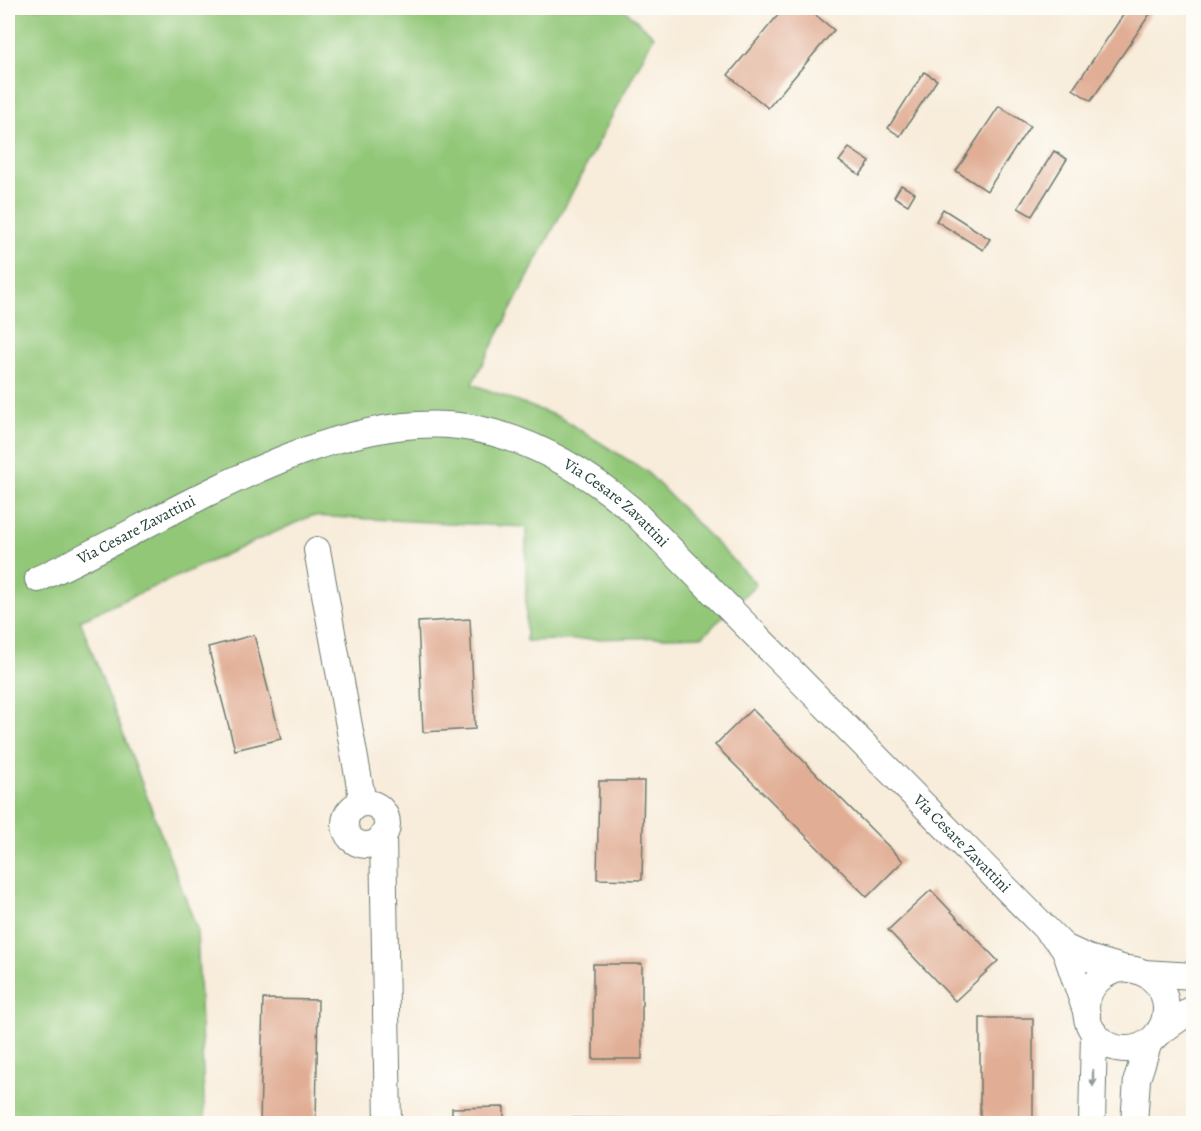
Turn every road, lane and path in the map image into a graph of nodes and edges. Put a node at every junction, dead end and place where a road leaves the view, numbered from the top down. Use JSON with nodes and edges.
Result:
{"nodes":[{"id":1,"x":317,"y":550,"type":"dead end"},
{"id":2,"x":38,"y":579,"type":"dead end"},
{"id":3,"x":363,"y":803,"type":"junction"},
{"id":4,"x":383,"y":835,"type":"junction"},
{"id":5,"x":1064,"y":947,"type":"junction"},
{"id":6,"x":1136,"y":971,"type":"junction"},
{"id":7,"x":1194,"y":976,"type":"edge"},
{"id":8,"x":1194,"y":1008,"type":"edge"},
{"id":9,"x":1090,"y":1024,"type":"junction"},
{"id":10,"x":1153,"y":1038,"type":"junction"},
{"id":11,"x":388,"y":1124,"type":"edge"},
{"id":12,"x":1092,"y":1124,"type":"edge"},
{"id":13,"x":1134,"y":1124,"type":"edge"}],
"edges":[{"from":1,"to":3,"type":"street"},
{"from":2,"to":5,"type":"street","name":"Via Cesare Zavattini"},
{"from":3,"to":4,"type":"street"},
{"from":3,"to":4,"type":"street"},
{"from":4,"to":11,"type":"street"},
{"from":5,"to":6,"type":"street","name":"Via Cesare Zavattini"},
{"from":5,"to":9,"type":"street","name":"Via Cesare Zavattini"},
{"from":6,"to":7,"type":"street","name":"Via Cesare Zavattini"},
{"from":6,"to":9,"type":"street"},
{"from":6,"to":10,"type":"street"},
{"from":8,"to":10,"type":"street"},
{"from":9,"to":10,"type":"street"},
{"from":9,"to":12,"type":"street","one_way":true},
{"from":10,"to":13,"type":"street"}]}
